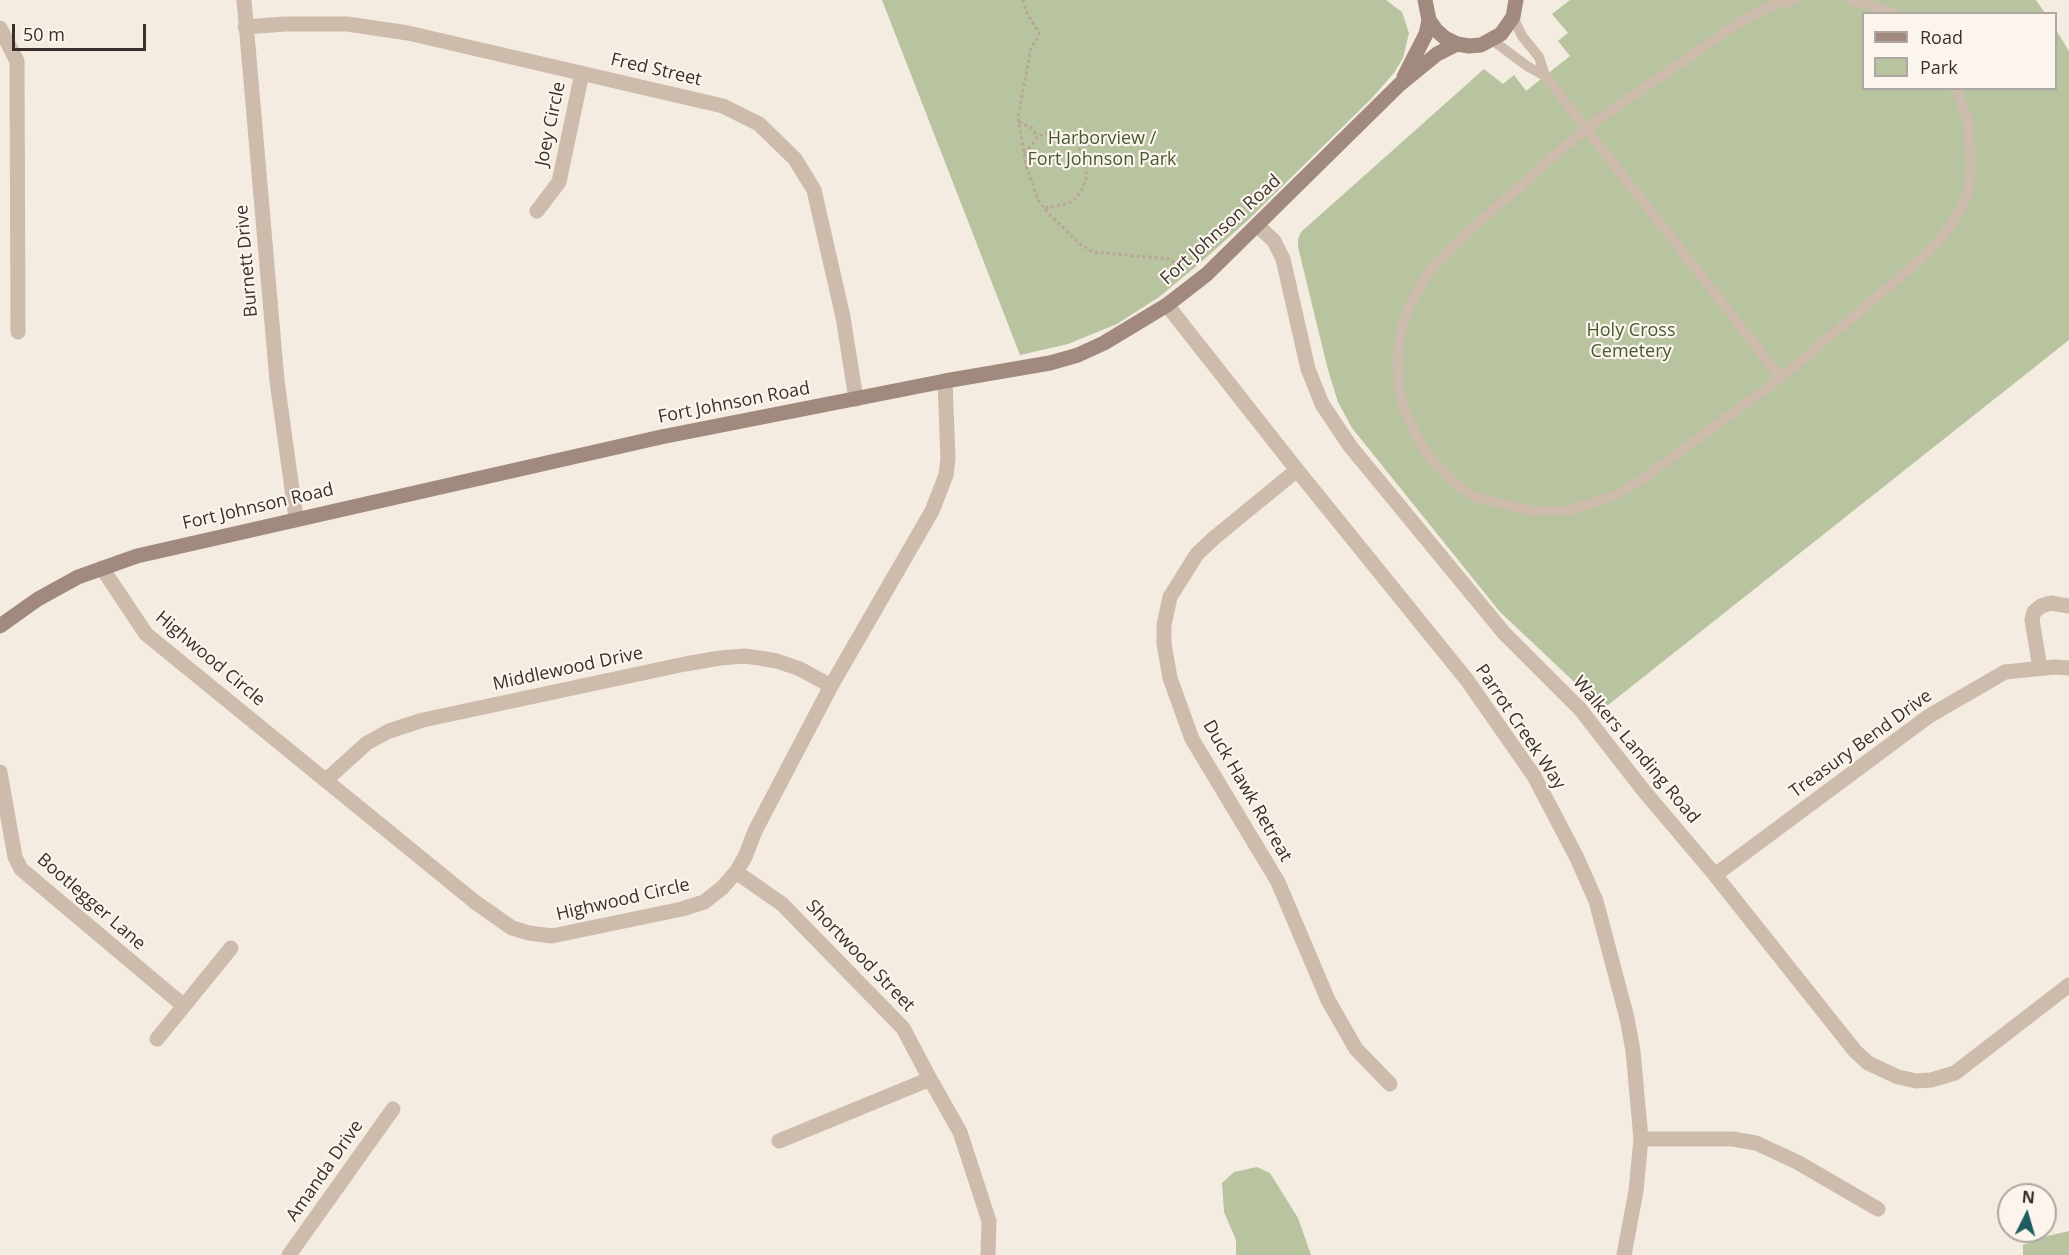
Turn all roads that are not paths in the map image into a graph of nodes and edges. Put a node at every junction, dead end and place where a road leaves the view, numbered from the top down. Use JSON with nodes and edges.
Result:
{"nodes":[{"id":1,"x":244,"y":0,"type":"edge"},
{"id":2,"x":1412,"y":0,"type":"edge"},
{"id":3,"x":1516,"y":0,"type":"edge"},
{"id":4,"x":1794,"y":0,"type":"edge"},
{"id":5,"x":1849,"y":0,"type":"edge"},
{"id":6,"x":1426,"y":10,"type":"edge"},
{"id":7,"x":1890,"y":12,"type":"edge"},
{"id":8,"x":1513,"y":17,"type":"junction"},
{"id":9,"x":245,"y":27,"type":"junction"},
{"id":10,"x":0,"y":28,"type":"edge"},
{"id":11,"x":1492,"y":40,"type":"junction"},
{"id":12,"x":1457,"y":44,"type":"junction"},
{"id":13,"x":582,"y":73,"type":"junction"},
{"id":14,"x":1545,"y":76,"type":"junction"},
{"id":15,"x":1400,"y":85,"type":"junction"},
{"id":16,"x":1957,"y":90,"type":"edge"},
{"id":17,"x":1586,"y":128,"type":"junction"},
{"id":18,"x":537,"y":212,"type":"dead end"},
{"id":19,"x":1258,"y":226,"type":"junction"},
{"id":20,"x":1167,"y":305,"type":"junction"},
{"id":21,"x":18,"y":332,"type":"dead end"},
{"id":22,"x":1780,"y":378,"type":"junction"},
{"id":23,"x":945,"y":381,"type":"junction"},
{"id":24,"x":856,"y":399,"type":"junction"},
{"id":25,"x":1297,"y":470,"type":"junction"},
{"id":26,"x":296,"y":518,"type":"junction"},
{"id":27,"x":102,"y":568,"type":"junction"},
{"id":28,"x":2069,"y":606,"type":"edge"},
{"id":29,"x":0,"y":626,"type":"edge"},
{"id":30,"x":2040,"y":668,"type":"junction"},
{"id":31,"x":2069,"y":668,"type":"edge"},
{"id":32,"x":831,"y":686,"type":"junction"},
{"id":33,"x":0,"y":772,"type":"edge"},
{"id":34,"x":326,"y":780,"type":"junction"},
{"id":35,"x":736,"y":872,"type":"junction"},
{"id":36,"x":1715,"y":875,"type":"junction"},
{"id":37,"x":231,"y":948,"type":"dead end"},
{"id":38,"x":2069,"y":985,"type":"edge"},
{"id":39,"x":184,"y":1006,"type":"junction"},
{"id":40,"x":157,"y":1039,"type":"dead end"},
{"id":41,"x":930,"y":1079,"type":"junction"},
{"id":42,"x":1390,"y":1084,"type":"dead end"},
{"id":43,"x":393,"y":1109,"type":"dead end"},
{"id":44,"x":1641,"y":1139,"type":"junction"},
{"id":45,"x":779,"y":1141,"type":"dead end"},
{"id":46,"x":1878,"y":1209,"type":"dead end"},
{"id":47,"x":289,"y":1255,"type":"edge"},
{"id":48,"x":988,"y":1255,"type":"edge"},
{"id":49,"x":1624,"y":1255,"type":"edge"}],
"edges":[{"from":1,"to":9,"type":"street","name":"Burnett Drive"},
{"from":2,"to":6,"type":"main road"},
{"from":3,"to":8,"type":"main road"},
{"from":4,"to":17,"type":"lane"},
{"from":5,"to":7,"type":"lane"},
{"from":6,"to":12,"type":"main road"},
{"from":6,"to":15,"type":"main road","name":"Fort Johnson Road"},
{"from":8,"to":11,"type":"main road"},
{"from":8,"to":14,"type":"lane"},
{"from":9,"to":13,"type":"street","name":"Fred Street"},
{"from":9,"to":26,"type":"street","name":"Burnett Drive"},
{"from":10,"to":21,"type":"street"},
{"from":11,"to":12,"type":"main road"},
{"from":11,"to":14,"type":"lane"},
{"from":12,"to":15,"type":"main road","name":"Fort Johnson Road"},
{"from":13,"to":18,"type":"street","name":"Joey Circle"},
{"from":13,"to":24,"type":"street","name":"Fred Street"},
{"from":14,"to":17,"type":"lane"},
{"from":15,"to":19,"type":"main road","name":"Fort Johnson Road"},
{"from":16,"to":22,"type":"lane"},
{"from":17,"to":22,"type":"lane"},
{"from":17,"to":22,"type":"lane"},
{"from":19,"to":20,"type":"main road","name":"Fort Johnson Road"},
{"from":19,"to":36,"type":"street","name":"Walkers Landing Road"},
{"from":20,"to":23,"type":"main road","name":"Fort Johnson Road"},
{"from":20,"to":25,"type":"street","name":"Parrot Creek Way"},
{"from":23,"to":24,"type":"main road","name":"Fort Johnson Road"},
{"from":23,"to":32,"type":"street","name":"Highwood Circle"},
{"from":24,"to":26,"type":"main road","name":"Fort Johnson Road"},
{"from":25,"to":42,"type":"street","name":"Duck Hawk Retreat"},
{"from":25,"to":44,"type":"street","name":"Parrot Creek Way"},
{"from":26,"to":27,"type":"main road","name":"Fort Johnson Road"},
{"from":27,"to":29,"type":"main road","name":"Fort Johnson Road"},
{"from":27,"to":34,"type":"street","name":"Highwood Circle"},
{"from":28,"to":30,"type":"street"},
{"from":30,"to":31,"type":"street","name":"Treasury Bend Drive"},
{"from":30,"to":36,"type":"street","name":"Treasury Bend Drive"},
{"from":32,"to":34,"type":"street","name":"Middlewood Drive"},
{"from":32,"to":35,"type":"street","name":"Highwood Circle"},
{"from":33,"to":39,"type":"street","name":"Bootlegger Lane"},
{"from":34,"to":35,"type":"street","name":"Highwood Circle"},
{"from":35,"to":41,"type":"street","name":"Shortwood Street"},
{"from":36,"to":38,"type":"street","name":"Walkers Landing Road"},
{"from":37,"to":39,"type":"street"},
{"from":39,"to":40,"type":"street"},
{"from":41,"to":45,"type":"street"},
{"from":41,"to":48,"type":"street","name":"Shortwood Street"},
{"from":43,"to":47,"type":"street","name":"Amanda Drive"},
{"from":44,"to":46,"type":"street"},
{"from":44,"to":49,"type":"street","name":"Parrot Creek Way"}]}
